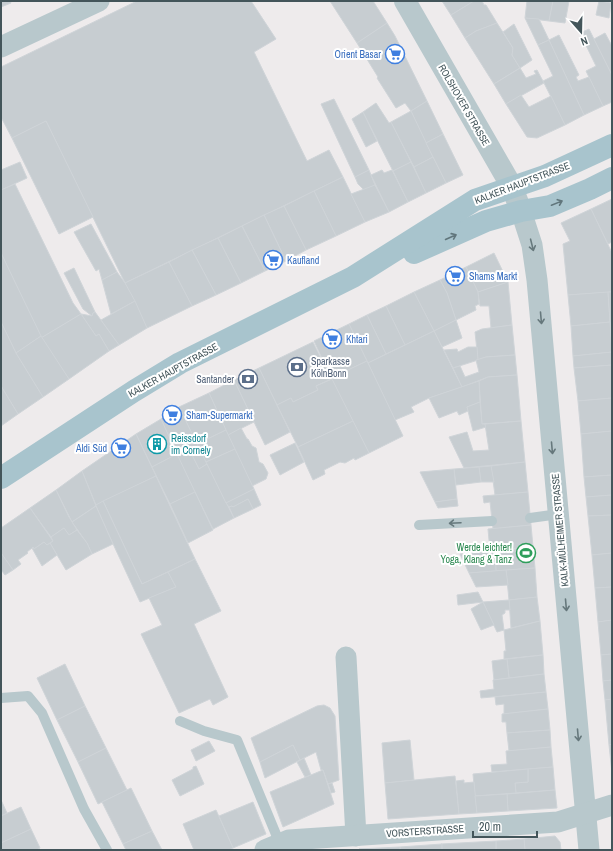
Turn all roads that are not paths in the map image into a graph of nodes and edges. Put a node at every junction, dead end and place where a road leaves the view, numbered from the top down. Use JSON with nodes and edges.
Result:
{"nodes":[{"id":1,"x":98,"y":1,"type":"edge"},
{"id":2,"x":405,"y":1,"type":"edge"},
{"id":3,"x":1,"y":47,"type":"edge"},
{"id":4,"x":612,"y":145,"type":"edge"},
{"id":5,"x":612,"y":178,"type":"edge"},
{"id":6,"x":512,"y":187,"type":"junction"},
{"id":7,"x":521,"y":211,"type":"junction"},
{"id":8,"x":353,"y":277,"type":"junction"},
{"id":9,"x":1,"y":478,"type":"edge"},
{"id":10,"x":558,"y":514,"type":"junction"},
{"id":11,"x":530,"y":518,"type":"dead end"},
{"id":12,"x":492,"y":521,"type":"dead end"},
{"id":13,"x":418,"y":525,"type":"dead end"},
{"id":14,"x":346,"y":657,"type":"dead end"},
{"id":15,"x":1,"y":698,"type":"edge"},
{"id":16,"x":180,"y":721,"type":"dead end"},
{"id":17,"x":612,"y":805,"type":"edge"},
{"id":18,"x":585,"y":814,"type":"junction"},
{"id":19,"x":356,"y":836,"type":"junction"},
{"id":20,"x":269,"y":848,"type":"edge"},
{"id":21,"x":107,"y":850,"type":"edge"},
{"id":22,"x":589,"y":850,"type":"edge"}],
"edges":[{"from":1,"to":3,"type":"street"},
{"from":2,"to":6,"type":"street","name":"ROLSHOVER STRASSE"},
{"from":4,"to":6,"type":"main road","name":"KALKER HAUPTSTRASSE"},
{"from":7,"to":5,"type":"main road","name":"KALKER HAUPTSTRASSE","one_way":true},
{"from":6,"to":7,"type":"street","name":"ROLSHOVER STRASSE"},
{"from":6,"to":8,"type":"main road","name":"KALKER HAUPTSTRASSE"},
{"from":8,"to":7,"type":"main road","name":"KALKER HAUPTSTRASSE","one_way":true},
{"from":7,"to":10,"type":"street","name":"KALK-MÜLHEIMER STRASSE","one_way":true},
{"from":8,"to":9,"type":"main road","name":"KALKER HAUPTSTRASSE"},
{"from":10,"to":11,"type":"lane"},
{"from":10,"to":18,"type":"street","name":"KALK-MÜLHEIMER STRASSE","one_way":true},
{"from":12,"to":13,"type":"lane","one_way":true},
{"from":14,"to":19,"type":"street"},
{"from":15,"to":21,"type":"lane"},
{"from":16,"to":20,"type":"lane"},
{"from":17,"to":18,"type":"street","name":"VORSTERSTRASSE"},
{"from":18,"to":19,"type":"street","name":"VORSTERSTRASSE"},
{"from":18,"to":22,"type":"street","name":"KALK-MÜLHEIMER STRASSE"},
{"from":19,"to":20,"type":"street","name":"VORSTERSTRASSE"}]}
